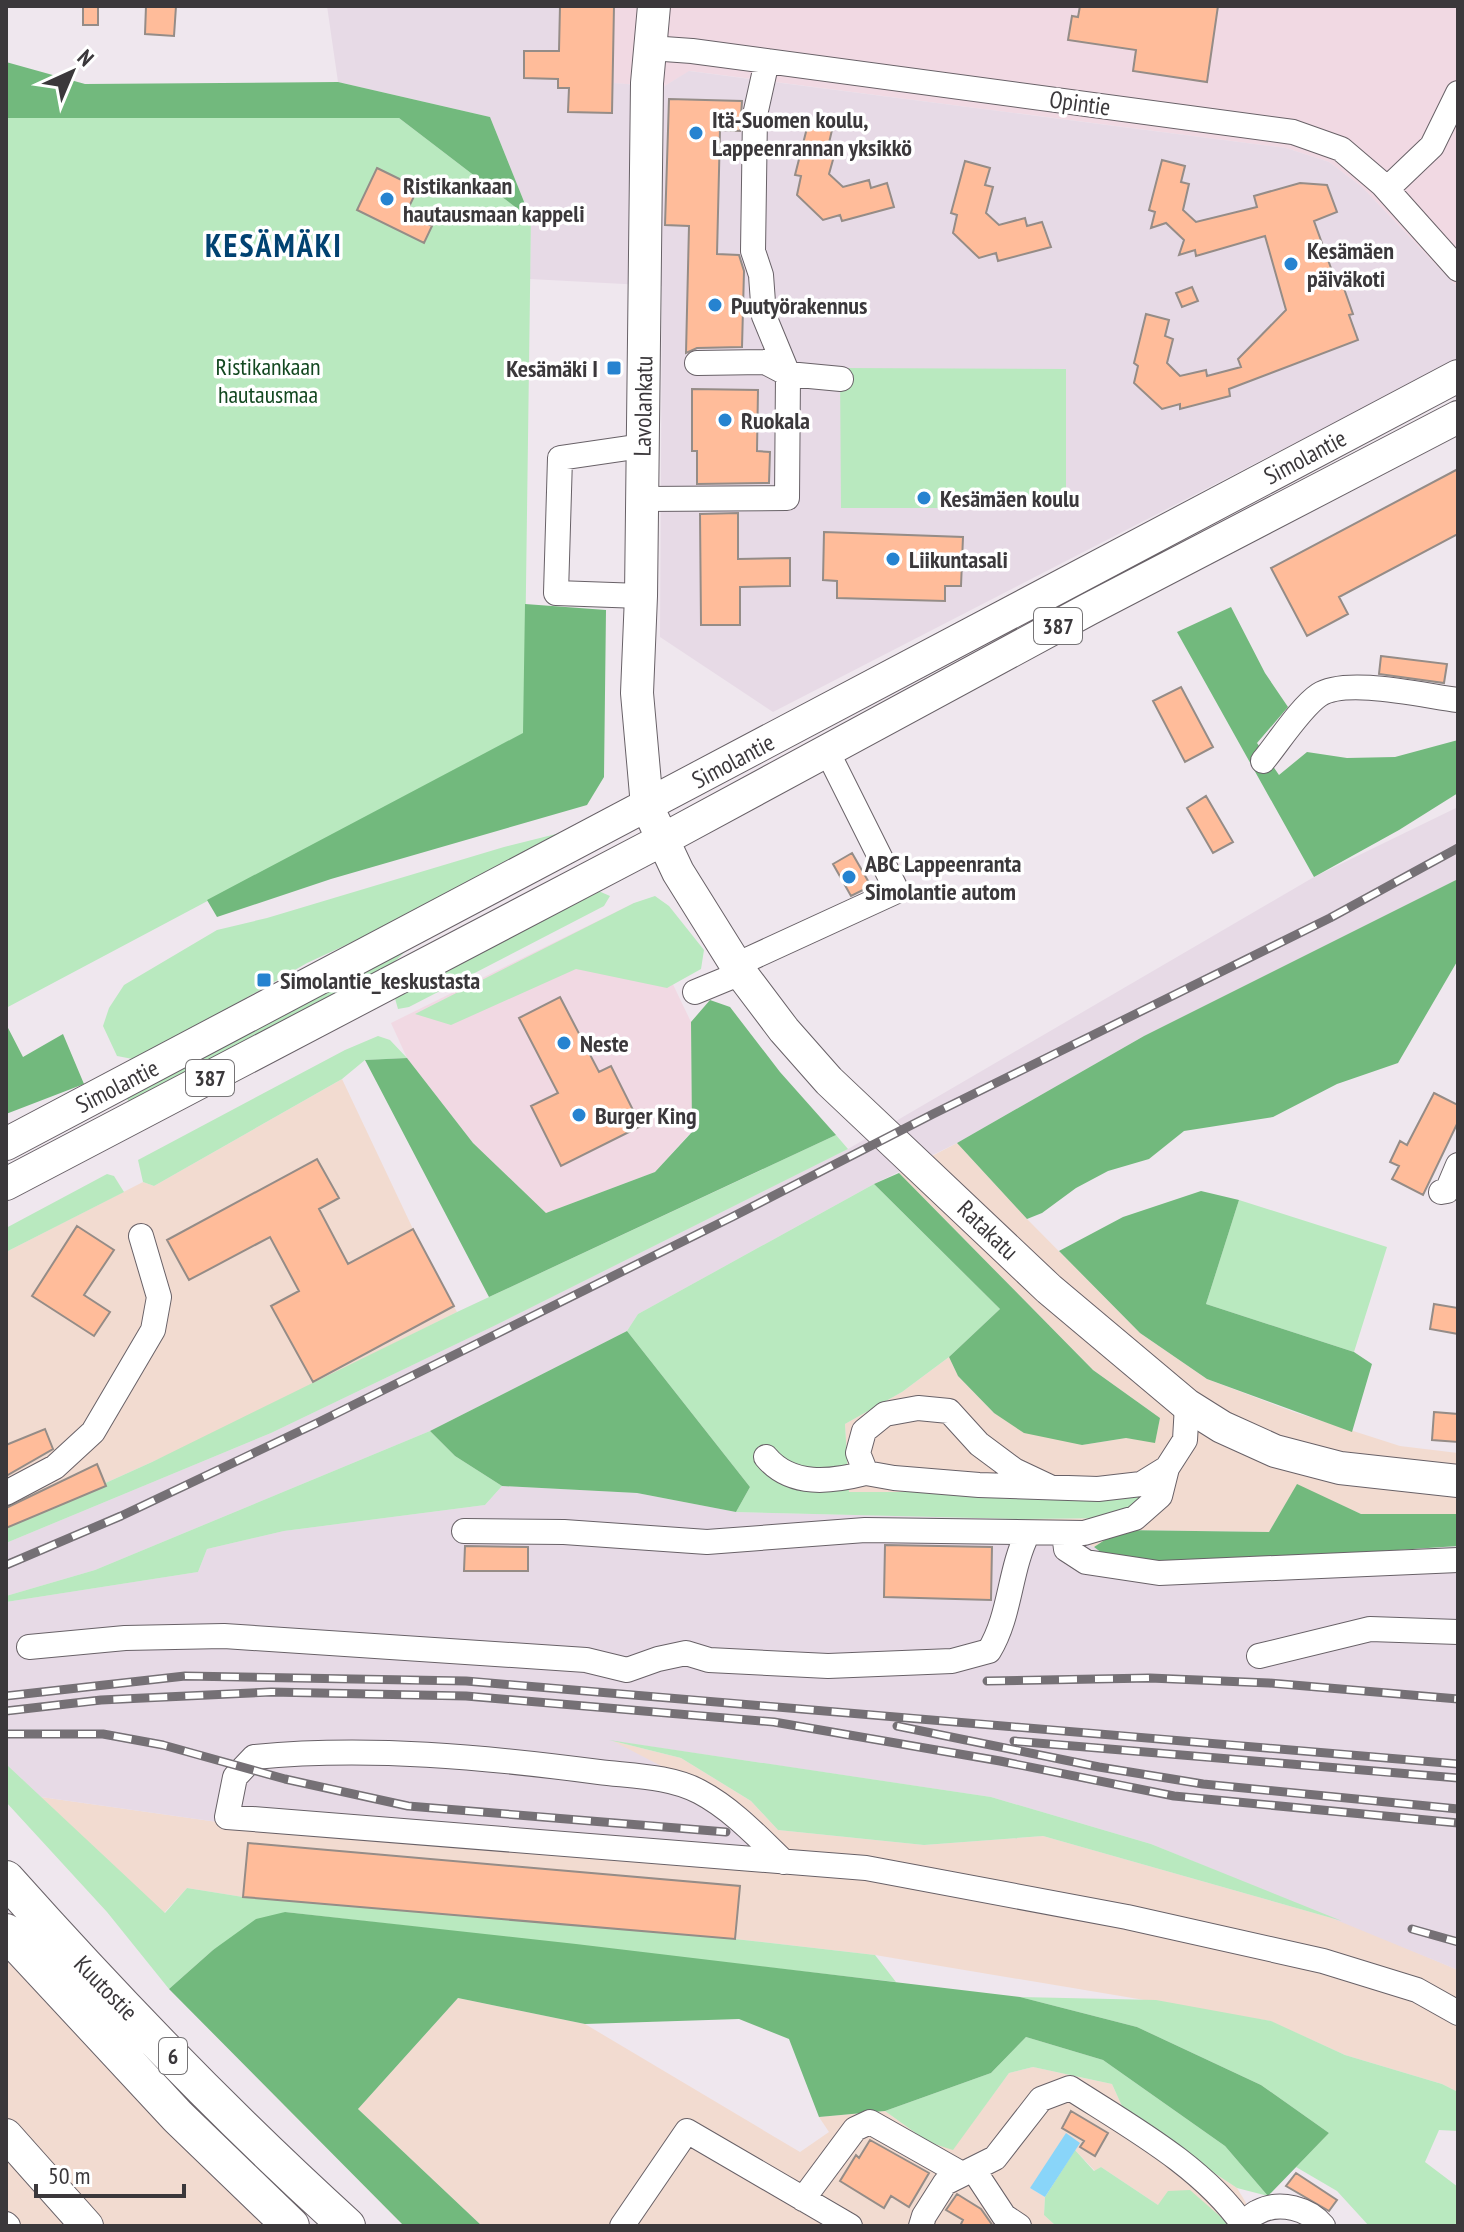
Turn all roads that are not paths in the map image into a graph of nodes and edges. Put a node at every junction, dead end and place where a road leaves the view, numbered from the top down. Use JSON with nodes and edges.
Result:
{"nodes":[{"id":1,"x":654,"y":6,"type":"edge"},
{"id":2,"x":650,"y":48,"type":"junction"},
{"id":3,"x":767,"y":61,"type":"junction"},
{"id":4,"x":1458,"y":93,"type":"edge"},
{"id":5,"x":1387,"y":189,"type":"junction"},
{"id":6,"x":1458,"y":269,"type":"edge"},
{"id":7,"x":697,"y":363,"type":"dead end"},
{"id":8,"x":788,"y":374,"type":"junction"},
{"id":9,"x":1458,"y":376,"type":"edge"},
{"id":10,"x":841,"y":379,"type":"dead end"},
{"id":11,"x":1458,"y":417,"type":"edge"},
{"id":12,"x":642,"y":446,"type":"junction"},
{"id":13,"x":642,"y":499,"type":"junction"},
{"id":14,"x":641,"y":596,"type":"junction"},
{"id":15,"x":1458,"y":700,"type":"edge"},
{"id":16,"x":826,"y":749,"type":"junction"},
{"id":17,"x":1263,"y":761,"type":"dead end"},
{"id":18,"x":647,"y":806,"type":"junction"},
{"id":19,"x":662,"y":840,"type":"junction"},
{"id":20,"x":738,"y":969,"type":"junction"},
{"id":21,"x":695,"y":992,"type":"dead end"},
{"id":22,"x":6,"y":1144,"type":"edge"},
{"id":23,"x":1458,"y":1165,"type":"edge"},
{"id":24,"x":6,"y":1184,"type":"edge"},
{"id":25,"x":1449,"y":1192,"type":"edge"},
{"id":26,"x":141,"y":1236,"type":"dead end"},
{"id":27,"x":1187,"y":1405,"type":"junction"},
{"id":28,"x":766,"y":1457,"type":"dead end"},
{"id":29,"x":1167,"y":1468,"type":"junction"},
{"id":30,"x":866,"y":1473,"type":"junction"},
{"id":31,"x":1458,"y":1481,"type":"edge"},
{"id":32,"x":1050,"y":1487,"type":"junction"},
{"id":33,"x":6,"y":1493,"type":"edge"},
{"id":34,"x":464,"y":1531,"type":"dead end"},
{"id":35,"x":1028,"y":1533,"type":"junction"},
{"id":36,"x":1064,"y":1533,"type":"junction"},
{"id":37,"x":1458,"y":1560,"type":"edge"},
{"id":38,"x":1458,"y":1632,"type":"edge"},
{"id":39,"x":29,"y":1647,"type":"dead end"},
{"id":40,"x":1259,"y":1656,"type":"dead end"},
{"id":41,"x":784,"y":1862,"type":"junction"},
{"id":42,"x":6,"y":1879,"type":"edge"},
{"id":43,"x":6,"y":1932,"type":"edge"},
{"id":44,"x":1417,"y":1990,"type":"junction"},
{"id":45,"x":1458,"y":1998,"type":"edge"},
{"id":46,"x":1458,"y":2013,"type":"edge"},
{"id":47,"x":6,"y":2135,"type":"edge"},
{"id":48,"x":967,"y":2172,"type":"junction"},
{"id":49,"x":803,"y":2199,"type":"junction"},
{"id":50,"x":1243,"y":2225,"type":"edge"},
{"id":51,"x":87,"y":2226,"type":"edge"},
{"id":52,"x":291,"y":2226,"type":"edge"},
{"id":53,"x":347,"y":2226,"type":"edge"},
{"id":54,"x":622,"y":2226,"type":"edge"},
{"id":55,"x":850,"y":2226,"type":"edge"},
{"id":56,"x":921,"y":2226,"type":"edge"},
{"id":57,"x":1019,"y":2226,"type":"edge"},
{"id":58,"x":1323,"y":2226,"type":"edge"}],
"edges":[{"from":1,"to":2,"type":"main road","name":"Lavolankatu"},
{"from":2,"to":3,"type":"street","name":"Opintie"},
{"from":2,"to":12,"type":"main road","name":"Lavolankatu"},
{"from":3,"to":5,"type":"street","name":"Opintie"},
{"from":3,"to":8,"type":"street"},
{"from":4,"to":5,"type":"street"},
{"from":5,"to":6,"type":"street","name":"Opintie"},
{"from":7,"to":8,"type":"street"},
{"from":8,"to":10,"type":"street"},
{"from":8,"to":13,"type":"street"},
{"from":9,"to":18,"type":"main road","name":"Simolantie"},
{"from":11,"to":16,"type":"main road","name":"Simolantie","number":"387"},
{"from":12,"to":13,"type":"main road","name":"Lavolankatu"},
{"from":12,"to":14,"type":"street"},
{"from":13,"to":14,"type":"main road","name":"Lavolankatu"},
{"from":14,"to":18,"type":"main road","name":"Lavolankatu"},
{"from":15,"to":17,"type":"street"},
{"from":16,"to":19,"type":"main road","name":"Simolantie","number":"387"},
{"from":16,"to":20,"type":"street"},
{"from":18,"to":19,"type":"main road","name":"Ratakatu"},
{"from":18,"to":22,"type":"main road","name":"Simolantie"},
{"from":19,"to":20,"type":"main road","name":"Ratakatu"},
{"from":19,"to":24,"type":"main road","name":"Simolantie","number":"387"},
{"from":20,"to":21,"type":"street"},
{"from":20,"to":27,"type":"main road","name":"Ratakatu"},
{"from":23,"to":25,"type":"street"},
{"from":26,"to":33,"type":"street"},
{"from":27,"to":29,"type":"street"},
{"from":27,"to":31,"type":"main road","name":"Ratakatu"},
{"from":28,"to":30,"type":"street"},
{"from":29,"to":32,"type":"street"},
{"from":29,"to":36,"type":"street"},
{"from":30,"to":32,"type":"street"},
{"from":30,"to":32,"type":"street"},
{"from":34,"to":35,"type":"street"},
{"from":35,"to":36,"type":"street"},
{"from":35,"to":39,"type":"street"},
{"from":36,"to":37,"type":"street"},
{"from":38,"to":40,"type":"street"},
{"from":41,"to":41,"type":"street"},
{"from":41,"to":44,"type":"street"},
{"from":42,"to":53,"type":"highway","name":"Kuutostie","number":"6"},
{"from":43,"to":52,"type":"highway","name":"Kuutostie","number":"6"},
{"from":44,"to":45,"type":"street"},
{"from":44,"to":46,"type":"street"},
{"from":47,"to":51,"type":"main road"},
{"from":48,"to":49,"type":"street"},
{"from":48,"to":50,"type":"street"},
{"from":48,"to":56,"type":"street"},
{"from":48,"to":57,"type":"street"},
{"from":49,"to":54,"type":"street"},
{"from":49,"to":55,"type":"street"},
{"from":50,"to":58,"type":"street"}]}
